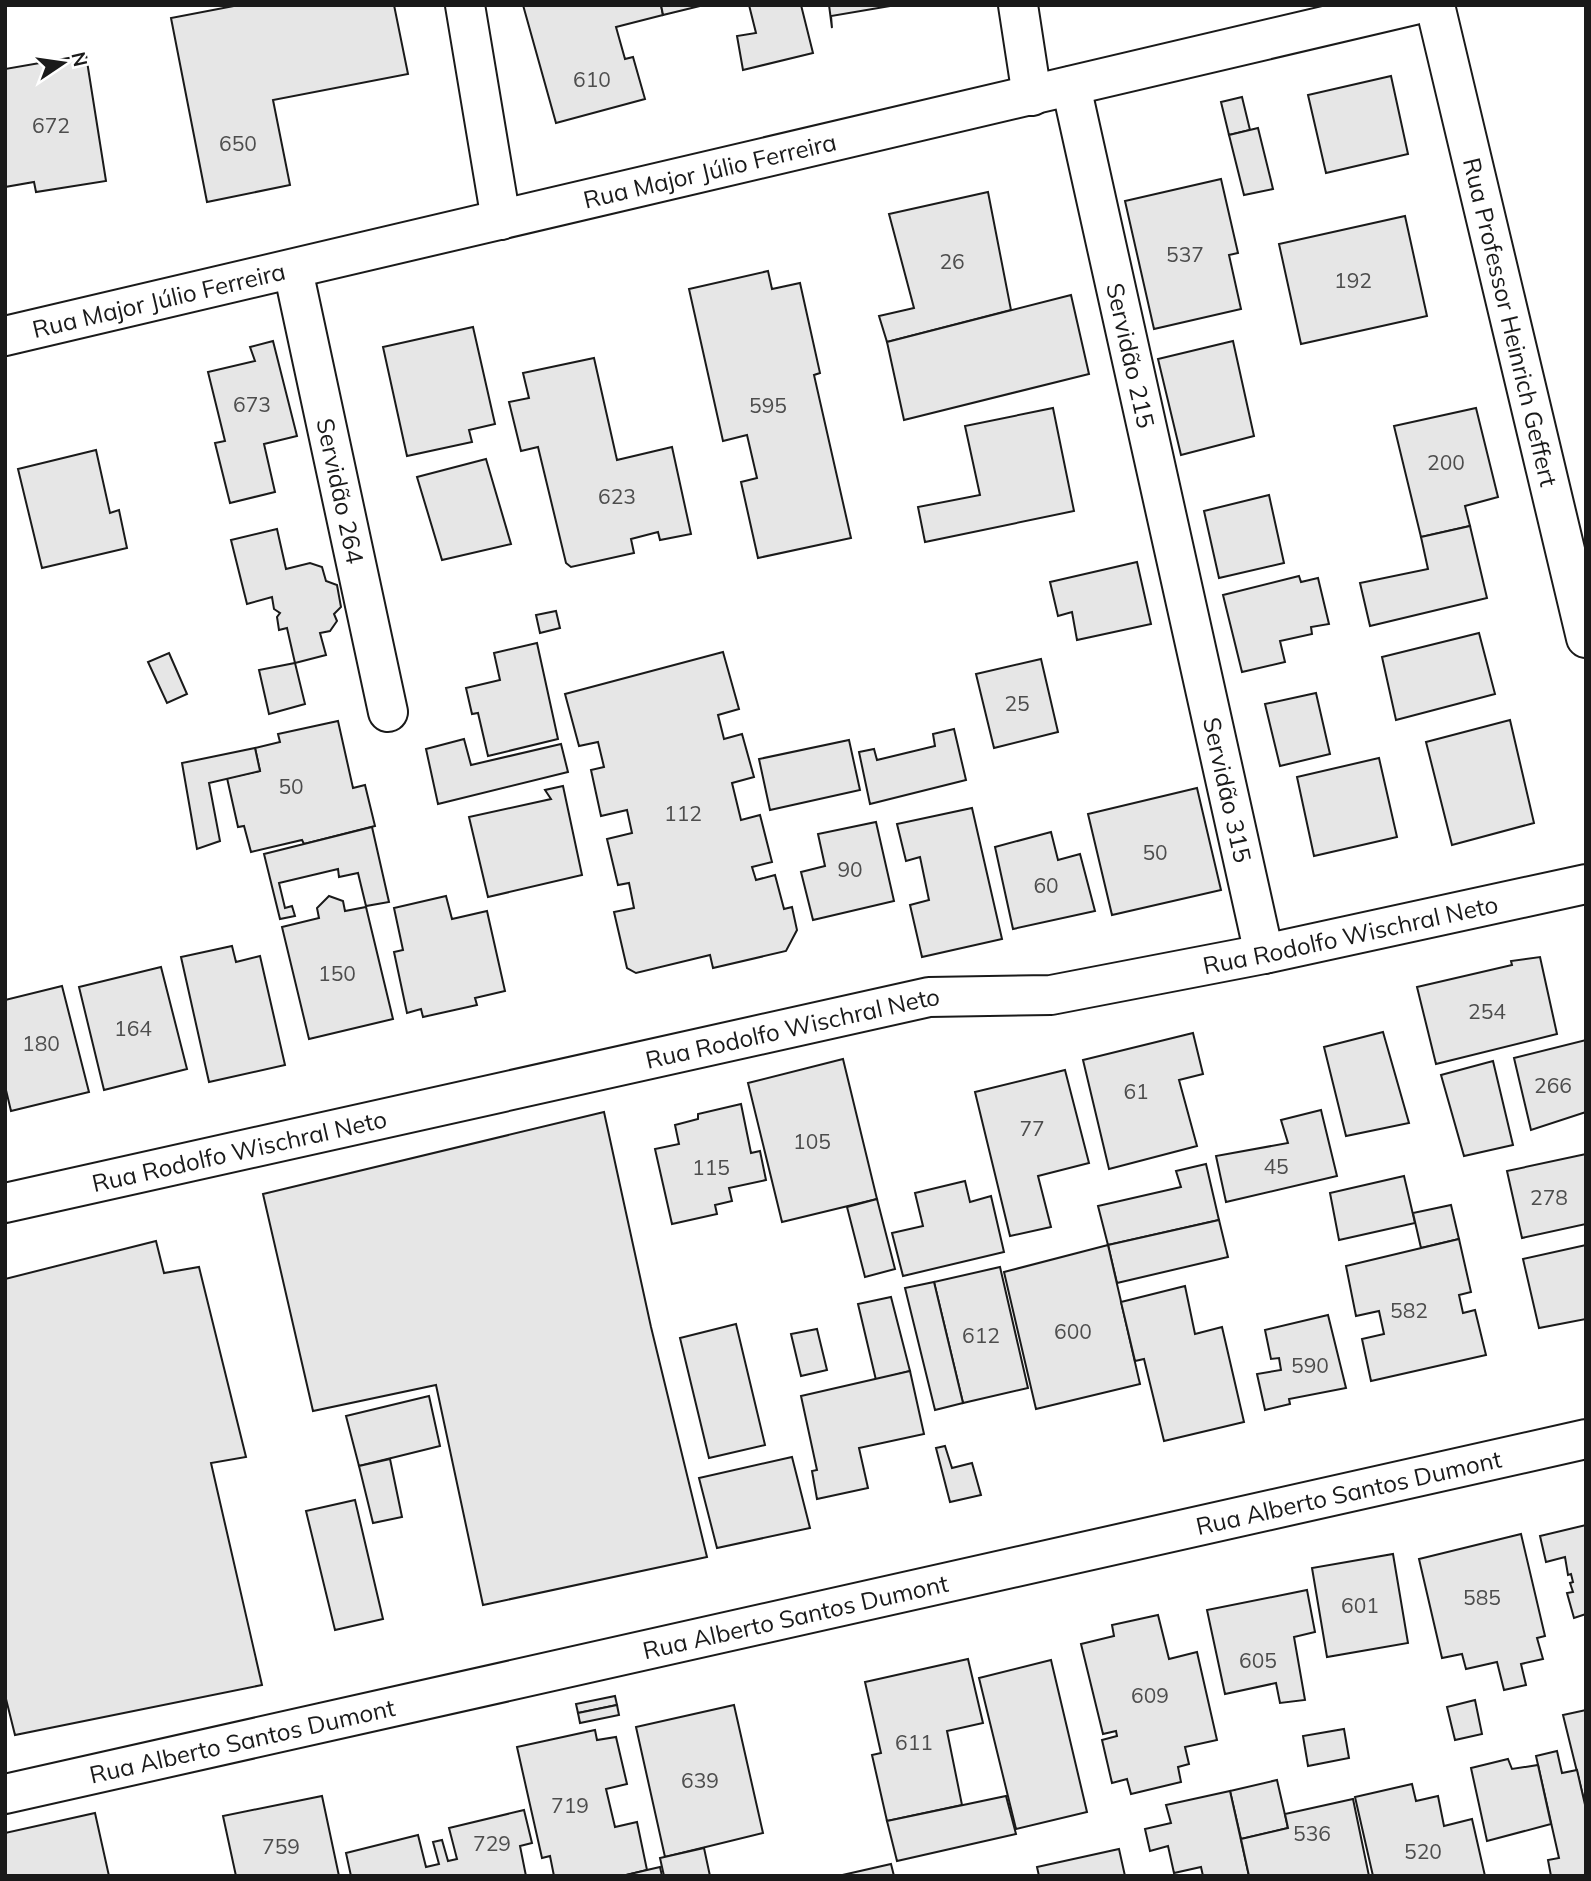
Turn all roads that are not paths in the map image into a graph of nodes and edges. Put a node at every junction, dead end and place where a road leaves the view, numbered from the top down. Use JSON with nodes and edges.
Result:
{"nodes":[{"id":1,"x":465,"y":5,"type":"edge"},
{"id":2,"x":1018,"y":5,"type":"edge"},
{"id":3,"x":1414,"y":5,"type":"edge"},
{"id":4,"x":1435,"y":5,"type":"edge"},
{"id":5,"x":1071,"y":86,"type":"junction"},
{"id":6,"x":1032,"y":96,"type":"junction"},
{"id":7,"x":501,"y":220,"type":"junction"},
{"id":8,"x":293,"y":270,"type":"junction"},
{"id":9,"x":5,"y":336,"type":"edge"},
{"id":10,"x":1191,"y":627,"type":"joint"},
{"id":11,"x":1586,"y":638,"type":"edge"},
{"id":12,"x":388,"y":712,"type":"dead end"},
{"id":13,"x":1586,"y":884,"type":"edge"},
{"id":14,"x":1264,"y":954,"type":"junction"},
{"id":15,"x":5,"y":1203,"type":"edge"},
{"id":16,"x":1586,"y":1439,"type":"edge"},
{"id":17,"x":5,"y":1794,"type":"edge"}],
"edges":[{"from":1,"to":7,"type":"street"},
{"from":2,"to":6,"type":"street"},
{"from":3,"to":5,"type":"street","name":"Rua Major Júlio Ferreira"},
{"from":4,"to":11,"type":"street","name":"Rua Professor Heinrich Geffert"},
{"from":5,"to":6,"type":"street","name":"Rua Major Júlio Ferreira"},
{"from":5,"to":10,"type":"street","name":"Servidão 215"},
{"from":6,"to":7,"type":"street","name":"Rua Major Júlio Ferreira"},
{"from":7,"to":8,"type":"street","name":"Rua Major Júlio Ferreira"},
{"from":8,"to":9,"type":"street","name":"Rua Major Júlio Ferreira"},
{"from":8,"to":12,"type":"street","name":"Servidão 264"},
{"from":10,"to":14,"type":"street","name":"Servidão 315"},
{"from":13,"to":14,"type":"street","name":"Rua Rodolfo Wischral Neto"},
{"from":14,"to":15,"type":"street","name":"Rua Rodolfo Wischral Neto"},
{"from":16,"to":17,"type":"street","name":"Rua Alberto Santos Dumont"}]}
